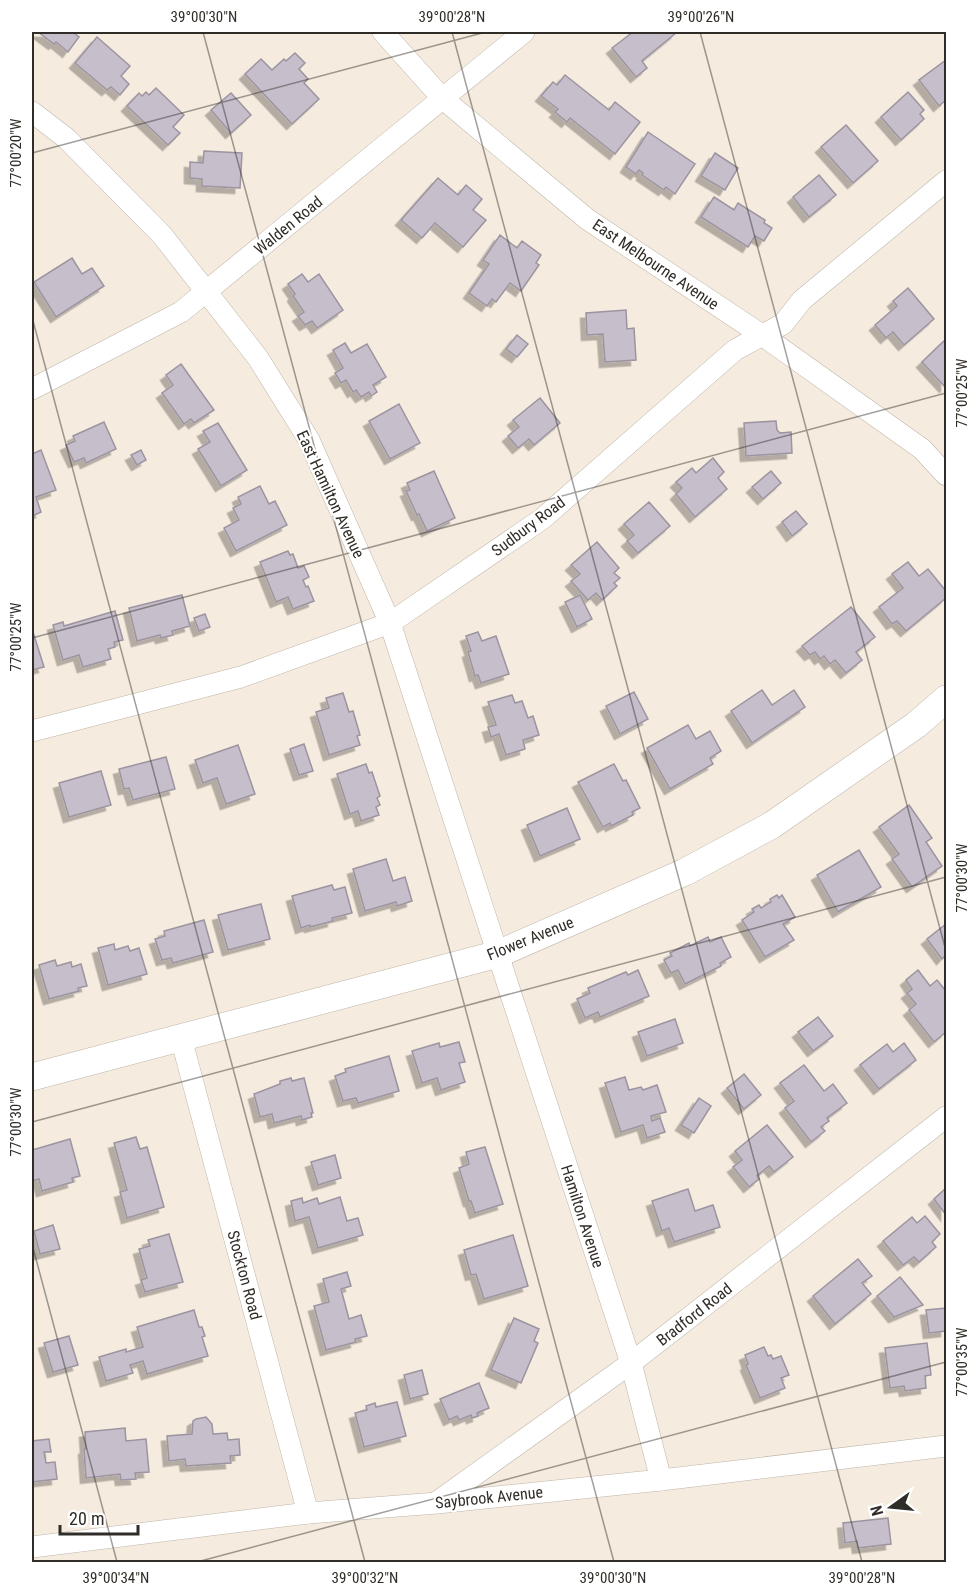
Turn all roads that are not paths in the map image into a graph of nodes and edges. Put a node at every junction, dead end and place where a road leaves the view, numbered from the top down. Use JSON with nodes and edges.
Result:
{"nodes":[{"id":1,"x":383,"y":32,"type":"edge"},
{"id":2,"x":524,"y":32,"type":"edge"},
{"id":3,"x":442,"y":98,"type":"junction"},
{"id":4,"x":32,"y":112,"type":"edge"},
{"id":5,"x":946,"y":181,"type":"edge"},
{"id":6,"x":206,"y":292,"type":"junction"},
{"id":7,"x":762,"y":335,"type":"junction"},
{"id":8,"x":32,"y":388,"type":"edge"},
{"id":9,"x":946,"y":475,"type":"edge"},
{"id":10,"x":390,"y":623,"type":"junction"},
{"id":11,"x":946,"y":699,"type":"edge"},
{"id":12,"x":32,"y":731,"type":"edge"},
{"id":13,"x":498,"y":954,"type":"junction"},
{"id":14,"x":181,"y":1038,"type":"junction"},
{"id":15,"x":32,"y":1077,"type":"edge"},
{"id":16,"x":946,"y":1117,"type":"edge"},
{"id":17,"x":631,"y":1363,"type":"junction"},
{"id":18,"x":946,"y":1446,"type":"edge"},
{"id":19,"x":661,"y":1480,"type":"junction"},
{"id":20,"x":437,"y":1503,"type":"junction"},
{"id":21,"x":308,"y":1513,"type":"junction"},
{"id":22,"x":32,"y":1547,"type":"edge"}],
"edges":[{"from":1,"to":3,"type":"street","name":"East Melbourne Avenue"},
{"from":2,"to":3,"type":"street","name":"Walden Road"},
{"from":3,"to":6,"type":"street","name":"Walden Road"},
{"from":3,"to":7,"type":"street","name":"East Melbourne Avenue"},
{"from":4,"to":6,"type":"street","name":"East Hamilton Avenue"},
{"from":5,"to":7,"type":"street","name":"Sudbury Road"},
{"from":6,"to":8,"type":"street","name":"Walden Road"},
{"from":6,"to":10,"type":"street","name":"East Hamilton Avenue"},
{"from":7,"to":9,"type":"street","name":"East Melbourne Avenue"},
{"from":7,"to":10,"type":"street","name":"Sudbury Road"},
{"from":10,"to":12,"type":"street","name":"Sudbury Road"},
{"from":10,"to":13,"type":"street","name":"East Hamilton Avenue"},
{"from":11,"to":13,"type":"street","name":"Flower Avenue"},
{"from":13,"to":14,"type":"street","name":"Flower Avenue"},
{"from":13,"to":17,"type":"street","name":"Hamilton Avenue"},
{"from":14,"to":15,"type":"street","name":"Flower Avenue"},
{"from":14,"to":21,"type":"street","name":"Stockton Road"},
{"from":16,"to":17,"type":"street","name":"Bradford Road"},
{"from":17,"to":19,"type":"street","name":"Hamilton Avenue"},
{"from":17,"to":20,"type":"street","name":"Bradford Road"},
{"from":18,"to":19,"type":"street","name":"Saybrook Avenue"},
{"from":19,"to":20,"type":"street","name":"Saybrook Avenue"},
{"from":20,"to":21,"type":"street","name":"Saybrook Avenue"},
{"from":21,"to":22,"type":"street","name":"Saybrook Avenue"}]}
